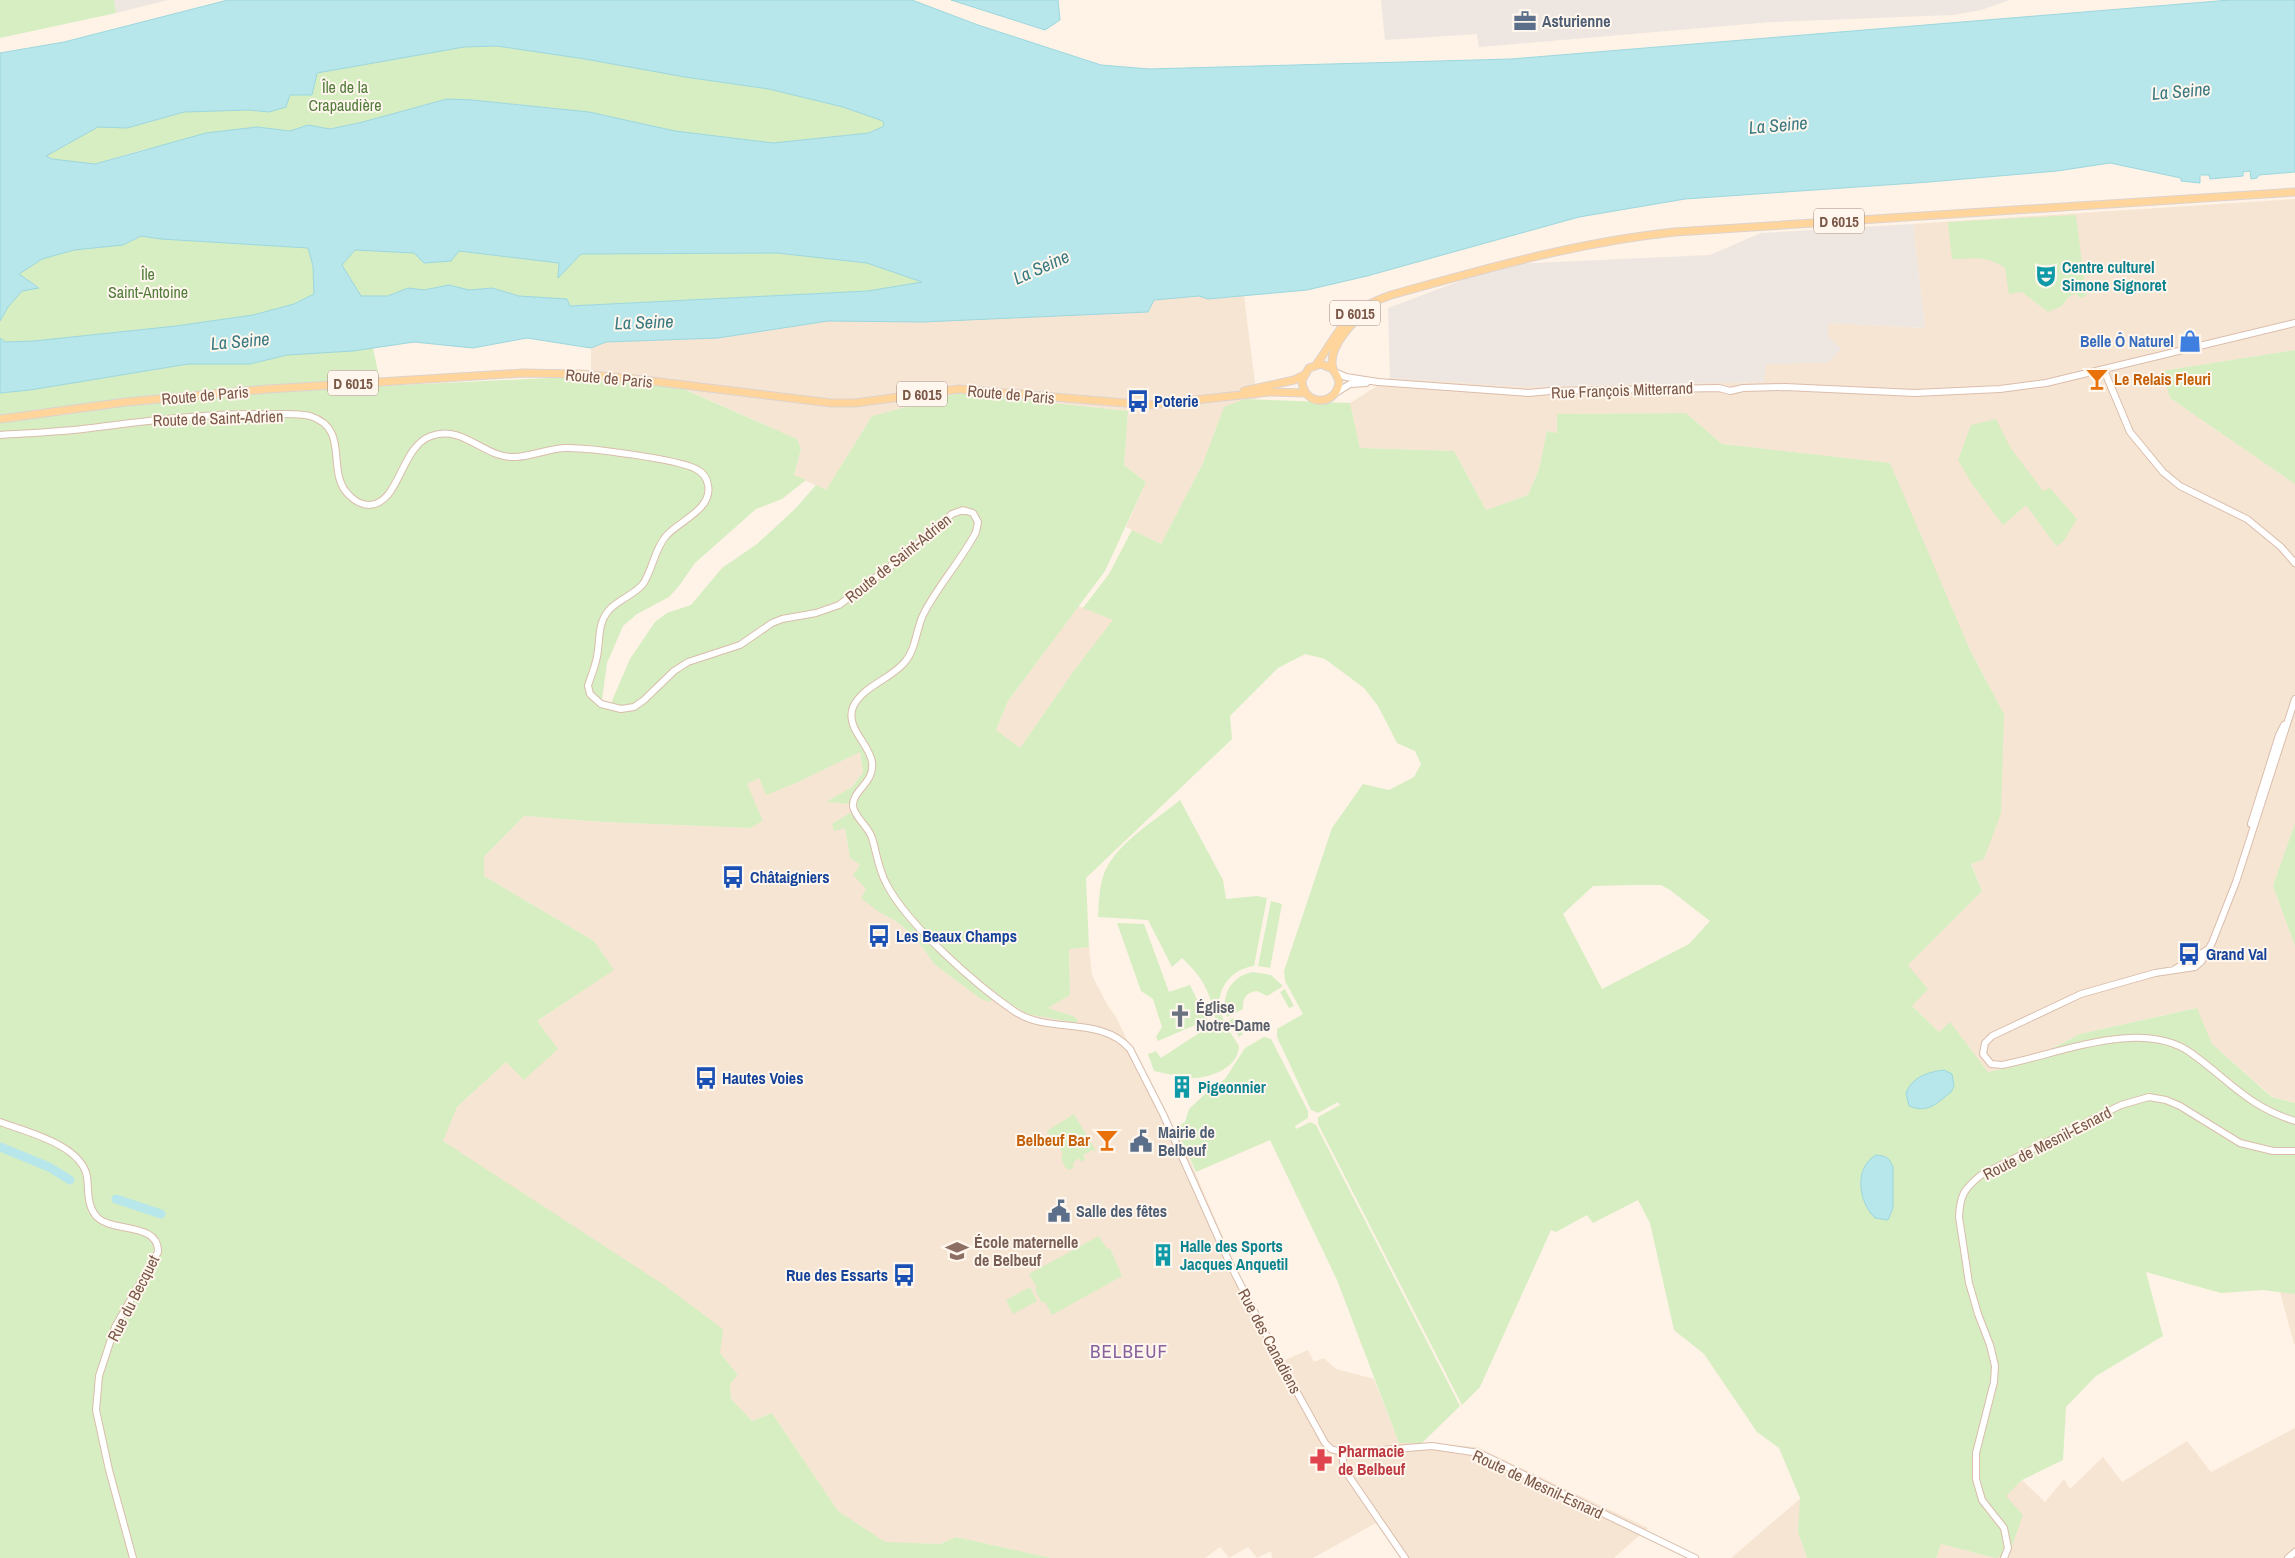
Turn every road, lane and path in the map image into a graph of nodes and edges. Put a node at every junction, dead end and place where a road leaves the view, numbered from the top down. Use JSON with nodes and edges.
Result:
{"nodes":[{"id":1,"x":2295,"y":192,"type":"edge"},
{"id":2,"x":1391,"y":295,"type":"junction"},
{"id":3,"x":2295,"y":322,"type":"edge"},
{"id":4,"x":1316,"y":364,"type":"junction"},
{"id":5,"x":2104,"y":370,"type":"junction"},
{"id":6,"x":1335,"y":371,"type":"junction"},
{"id":7,"x":1304,"y":375,"type":"junction"},
{"id":8,"x":1378,"y":382,"type":"junction"},
{"id":9,"x":1337,"y":392,"type":"junction"},
{"id":10,"x":1305,"y":394,"type":"junction"},
{"id":11,"x":1216,"y":397,"type":"junction"},
{"id":12,"x":0,"y":419,"type":"edge"},
{"id":13,"x":0,"y":435,"type":"edge"},
{"id":14,"x":2295,"y":563,"type":"edge"},
{"id":15,"x":2295,"y":699,"type":"edge"},
{"id":16,"x":2210,"y":947,"type":"junction"},
{"id":17,"x":2174,"y":970,"type":"junction"},
{"id":18,"x":1026,"y":1017,"type":"joint"},
{"id":19,"x":2295,"y":1121,"type":"edge"},
{"id":20,"x":0,"y":1122,"type":"edge"},
{"id":21,"x":2295,"y":1151,"type":"edge"},
{"id":22,"x":1342,"y":1453,"type":"junction"},
{"id":23,"x":2295,"y":1552,"type":"edge"},
{"id":24,"x":133,"y":1558,"type":"edge"},
{"id":25,"x":1405,"y":1558,"type":"edge"},
{"id":26,"x":1695,"y":1558,"type":"edge"},
{"id":27,"x":2004,"y":1558,"type":"edge"},
{"id":28,"x":2288,"y":1558,"type":"edge"}],
"edges":[{"from":1,"to":2,"type":"main road","number":"D 6015"},
{"from":2,"to":4,"type":"main road","number":"D 6015"},
{"from":2,"to":6,"type":"main road","number":"D 6015"},
{"from":3,"to":5,"type":"street"},
{"from":4,"to":6,"type":"main road"},
{"from":4,"to":7,"type":"main road"},
{"from":5,"to":8,"type":"street","name":"Rue François Mitterrand"},
{"from":5,"to":14,"type":"street"},
{"from":6,"to":8,"type":"street"},
{"from":6,"to":9,"type":"main road"},
{"from":7,"to":10,"type":"main road"},
{"from":7,"to":11,"type":"main road","number":"D 6015"},
{"from":8,"to":9,"type":"street"},
{"from":9,"to":10,"type":"main road"},
{"from":10,"to":11,"type":"main road","number":"D 6015"},
{"from":11,"to":12,"type":"main road","name":"Route de Paris","number":"D 6015"},
{"from":13,"to":18,"type":"street","name":"Route de Saint-Adrien"},
{"from":15,"to":16,"type":"street"},
{"from":16,"to":17,"type":"street"},
{"from":16,"to":17,"type":"street"},
{"from":17,"to":19,"type":"street"},
{"from":18,"to":22,"type":"street","name":"Rue des Canadiens"},
{"from":20,"to":24,"type":"street","name":"Rue du Becquet"},
{"from":21,"to":27,"type":"street","name":"Route de Mesnil-Esnard"},
{"from":22,"to":25,"type":"street"},
{"from":22,"to":26,"type":"street","name":"Route de Mesnil-Esnard"},
{"from":23,"to":28,"type":"street"}]}
